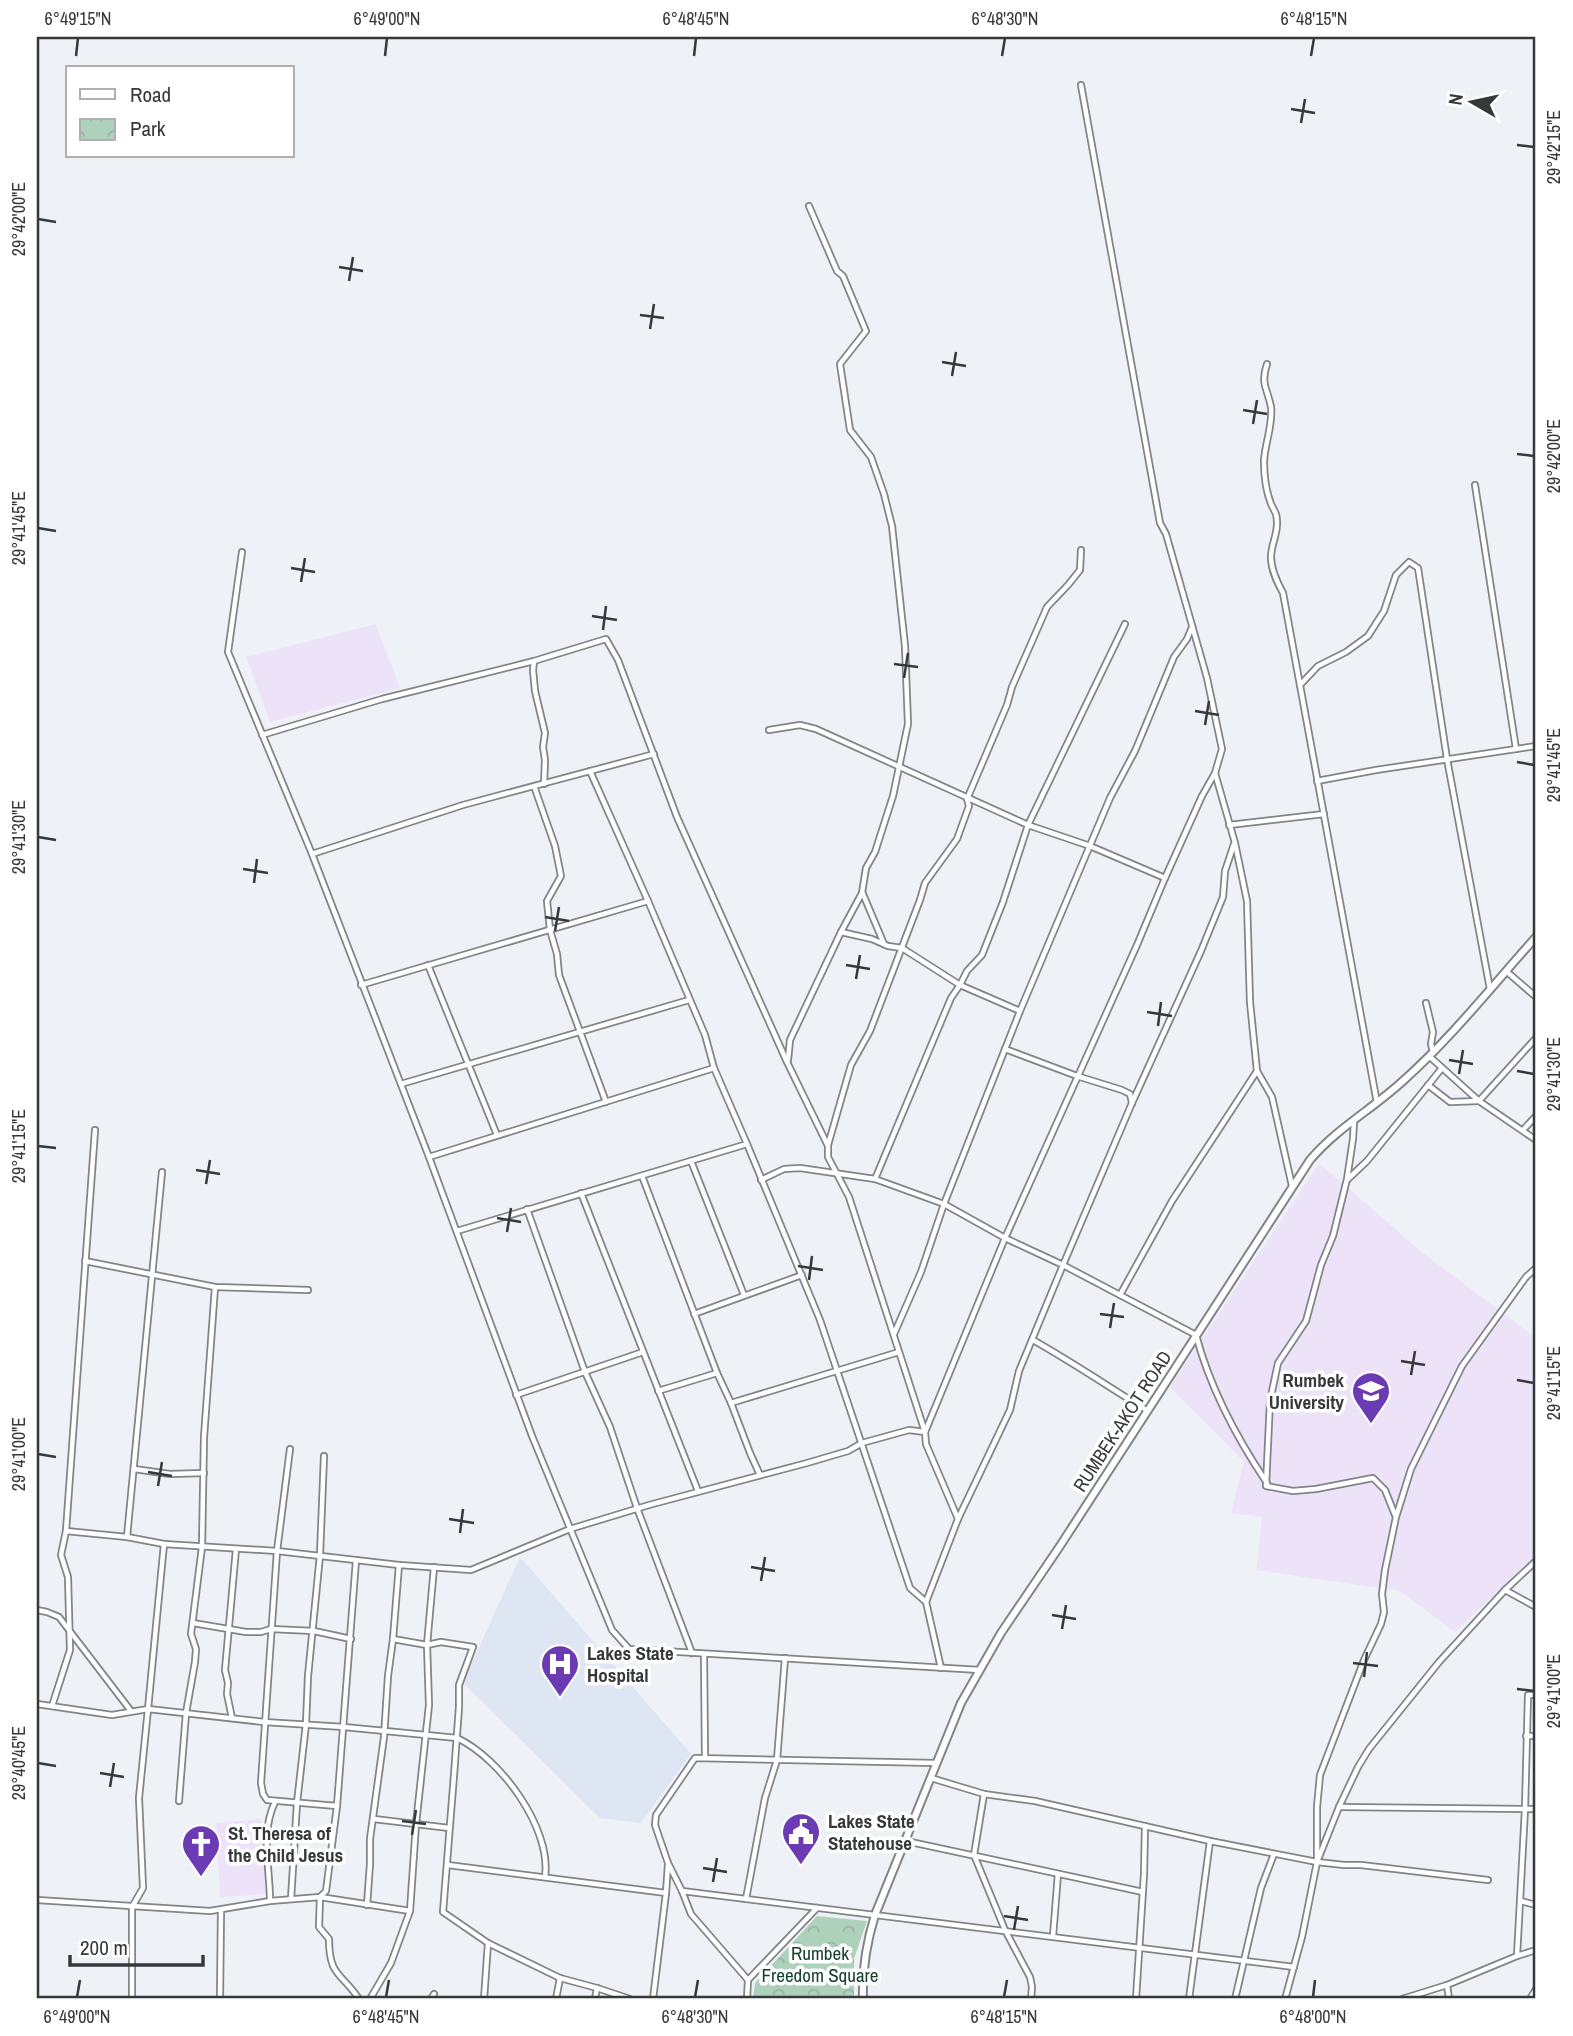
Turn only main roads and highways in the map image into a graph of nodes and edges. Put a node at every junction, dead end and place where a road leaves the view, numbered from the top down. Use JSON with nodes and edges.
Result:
{"nodes":[{"id":1,"x":1536,"y":937,"type":"edge"},
{"id":2,"x":863,"y":1999,"type":"edge"}],
"edges":[{"from":1,"to":2,"type":"main road","name":"RUMBEK-AKOT ROAD"}]}
